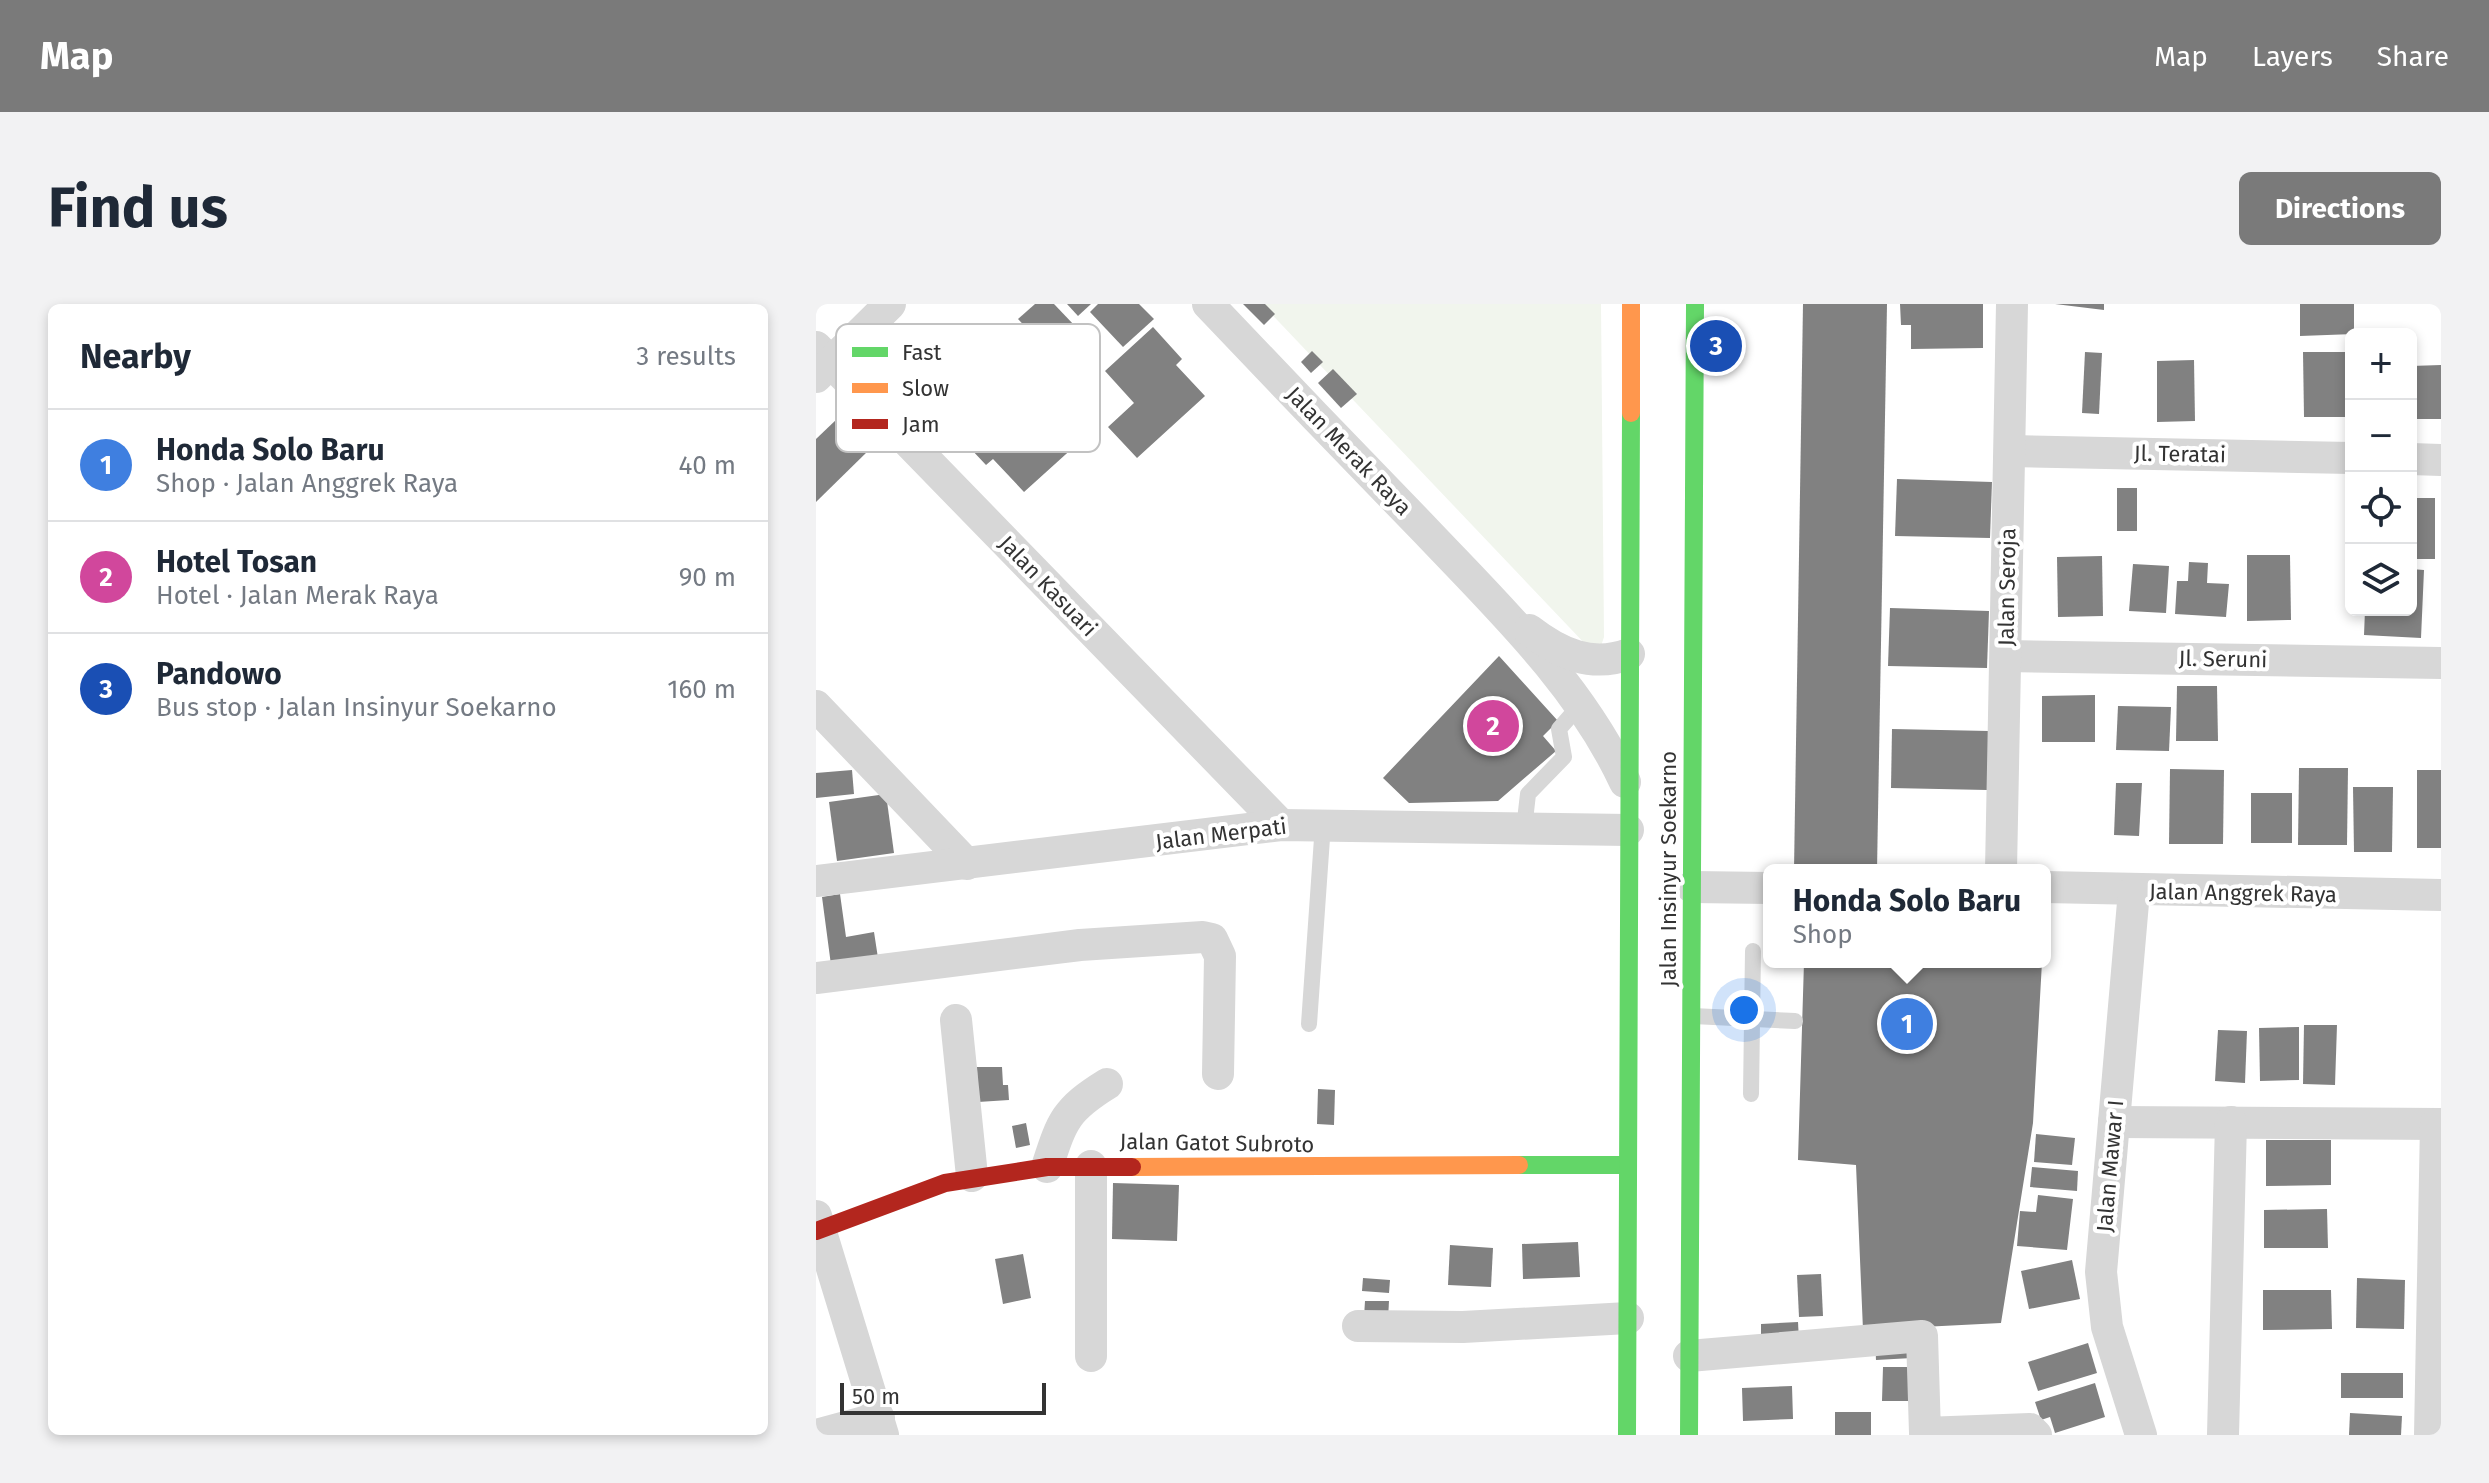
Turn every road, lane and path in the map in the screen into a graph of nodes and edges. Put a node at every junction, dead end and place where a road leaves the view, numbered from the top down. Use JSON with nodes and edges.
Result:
{"nodes":[{"id":1,"x":890,"y":304,"type":"edge"},
{"id":2,"x":1208,"y":304,"type":"edge"},
{"id":3,"x":1631,"y":304,"type":"edge"},
{"id":4,"x":1695,"y":304,"type":"edge"},
{"id":5,"x":2012,"y":304,"type":"edge"},
{"id":6,"x":866,"y":324,"type":"edge"},
{"id":7,"x":821,"y":362,"type":"edge"},
{"id":8,"x":836,"y":377,"type":"edge"},
{"id":9,"x":2010,"y":451,"type":"junction"},
{"id":10,"x":910,"y":452,"type":"edge"},
{"id":11,"x":2345,"y":458,"type":"edge"},
{"id":12,"x":2417,"y":459,"type":"edge"},
{"id":13,"x":2441,"y":460,"type":"edge"},
{"id":14,"x":1489,"y":597,"type":"junction"},
{"id":15,"x":1629,"y":654,"type":"junction"},
{"id":16,"x":2006,"y":656,"type":"junction"},
{"id":17,"x":2441,"y":663,"type":"edge"},
{"id":18,"x":1580,"y":705,"type":"junction"},
{"id":19,"x":816,"y":706,"type":"edge"},
{"id":20,"x":1629,"y":790,"type":"junction"},
{"id":21,"x":1323,"y":824,"type":"junction"},
{"id":22,"x":1281,"y":825,"type":"junction"},
{"id":23,"x":1524,"y":829,"type":"junction"},
{"id":24,"x":1628,"y":830,"type":"junction"},
{"id":25,"x":967,"y":864,"type":"junction"},
{"id":26,"x":2001,"y":864,"type":"edge"},
{"id":27,"x":816,"y":881,"type":"edge"},
{"id":28,"x":1692,"y":887,"type":"junction"},
{"id":29,"x":2051,"y":887,"type":"edge"},
{"id":30,"x":1763,"y":888,"type":"edge"},
{"id":31,"x":2134,"y":891,"type":"junction"},
{"id":32,"x":2441,"y":895,"type":"edge"},
{"id":33,"x":1753,"y":951,"type":"dead end"},
{"id":34,"x":816,"y":978,"type":"edge"},
{"id":35,"x":1691,"y":1016,"type":"junction"},
{"id":36,"x":1752,"y":1019,"type":"junction"},
{"id":37,"x":956,"y":1020,"type":"dead end"},
{"id":38,"x":1795,"y":1021,"type":"dead end"},
{"id":39,"x":1309,"y":1024,"type":"dead end"},
{"id":40,"x":1218,"y":1074,"type":"dead end"},
{"id":41,"x":1107,"y":1084,"type":"dead end"},
{"id":42,"x":1751,"y":1094,"type":"dead end"},
{"id":43,"x":2114,"y":1122,"type":"junction"},
{"id":44,"x":2231,"y":1122,"type":"junction"},
{"id":45,"x":2438,"y":1124,"type":"edge"},
{"id":46,"x":1628,"y":1165,"type":"junction"},
{"id":47,"x":1091,"y":1166,"type":"junction"},
{"id":48,"x":1047,"y":1167,"type":"junction"},
{"id":49,"x":972,"y":1176,"type":"junction"},
{"id":50,"x":817,"y":1226,"type":"edge"},
{"id":51,"x":1628,"y":1318,"type":"junction"},
{"id":52,"x":1358,"y":1326,"type":"dead end"},
{"id":53,"x":1091,"y":1356,"type":"dead end"},
{"id":54,"x":1689,"y":1356,"type":"junction"},
{"id":55,"x":881,"y":1427,"type":"edge"},
{"id":56,"x":816,"y":1435,"type":"edge"},
{"id":57,"x":1627,"y":1435,"type":"edge"},
{"id":58,"x":1689,"y":1435,"type":"edge"},
{"id":59,"x":2036,"y":1435,"type":"edge"},
{"id":60,"x":2141,"y":1435,"type":"edge"},
{"id":61,"x":2223,"y":1435,"type":"edge"},
{"id":62,"x":2430,"y":1435,"type":"edge"}],
"edges":[{"from":1,"to":6,"type":"street"},
{"from":2,"to":14,"type":"street","name":"Jalan Merak Raya"},
{"from":3,"to":15,"type":"main road","name":"Jalan Insinyur Soekarno"},
{"from":4,"to":28,"type":"main road","name":"Jalan Insinyur Soekarno"},
{"from":5,"to":9,"type":"street","name":"Jalan Seroja"},
{"from":7,"to":8,"type":"street","name":"Jalan Kasuari"},
{"from":9,"to":11,"type":"street","name":"Jl. Teratai"},
{"from":9,"to":16,"type":"street","name":"Jalan Seroja"},
{"from":10,"to":22,"type":"street","name":"Jalan Kasuari"},
{"from":12,"to":13,"type":"street"},
{"from":14,"to":15,"type":"street","name":"Jalan Merak Raya"},
{"from":14,"to":18,"type":"street","name":"Jalan Merak Raya"},
{"from":15,"to":20,"type":"main road","name":"Jalan Insinyur Soekarno"},
{"from":16,"to":17,"type":"street","name":"Jl. Seruni"},
{"from":16,"to":26,"type":"street","name":"Jalan Seroja"},
{"from":18,"to":20,"type":"street","name":"Jalan Merak Raya"},
{"from":18,"to":23,"type":"lane"},
{"from":19,"to":25,"type":"street"},
{"from":20,"to":24,"type":"main road","name":"Jalan Insinyur Soekarno"},
{"from":21,"to":22,"type":"street","name":"Jalan Merpati"},
{"from":21,"to":23,"type":"street","name":"Jalan Merpati"},
{"from":21,"to":39,"type":"lane"},
{"from":22,"to":25,"type":"street","name":"Jalan Merpati"},
{"from":23,"to":24,"type":"street","name":"Jalan Merpati"},
{"from":24,"to":46,"type":"main road","name":"Jalan Insinyur Soekarno"},
{"from":25,"to":27,"type":"street","name":"Jalan Merpati"},
{"from":28,"to":30,"type":"street"},
{"from":28,"to":35,"type":"main road","name":"Jalan Insinyur Soekarno"},
{"from":29,"to":31,"type":"street","name":"Jalan Anggrek Raya"},
{"from":31,"to":32,"type":"street","name":"Jalan Anggrek Raya"},
{"from":31,"to":43,"type":"street","name":"Jalan Mawar I"},
{"from":33,"to":36,"type":"lane"},
{"from":34,"to":40,"type":"street"},
{"from":35,"to":36,"type":"lane"},
{"from":35,"to":54,"type":"main road","name":"Jalan Insinyur Soekarno"},
{"from":36,"to":38,"type":"lane"},
{"from":36,"to":42,"type":"lane"},
{"from":37,"to":49,"type":"street"},
{"from":41,"to":48,"type":"street"},
{"from":43,"to":44,"type":"street"},
{"from":43,"to":60,"type":"street","name":"Jalan Mawar I"},
{"from":44,"to":45,"type":"street"},
{"from":44,"to":61,"type":"street"},
{"from":45,"to":62,"type":"street"},
{"from":46,"to":47,"type":"main road","name":"Jalan Gatot Subroto"},
{"from":46,"to":51,"type":"main road","name":"Jalan Insinyur Soekarno"},
{"from":47,"to":48,"type":"main road","name":"Jalan Gatot Subroto"},
{"from":47,"to":53,"type":"street"},
{"from":48,"to":49,"type":"main road","name":"Jalan Gatot Subroto"},
{"from":49,"to":50,"type":"main road","name":"Jalan Gatot Subroto"},
{"from":50,"to":55,"type":"street"},
{"from":51,"to":52,"type":"street"},
{"from":51,"to":57,"type":"main road","name":"Jalan Insinyur Soekarno"},
{"from":54,"to":58,"type":"main road","name":"Jalan Insinyur Soekarno"},
{"from":54,"to":59,"type":"street"},
{"from":55,"to":56,"type":"street"}]}
